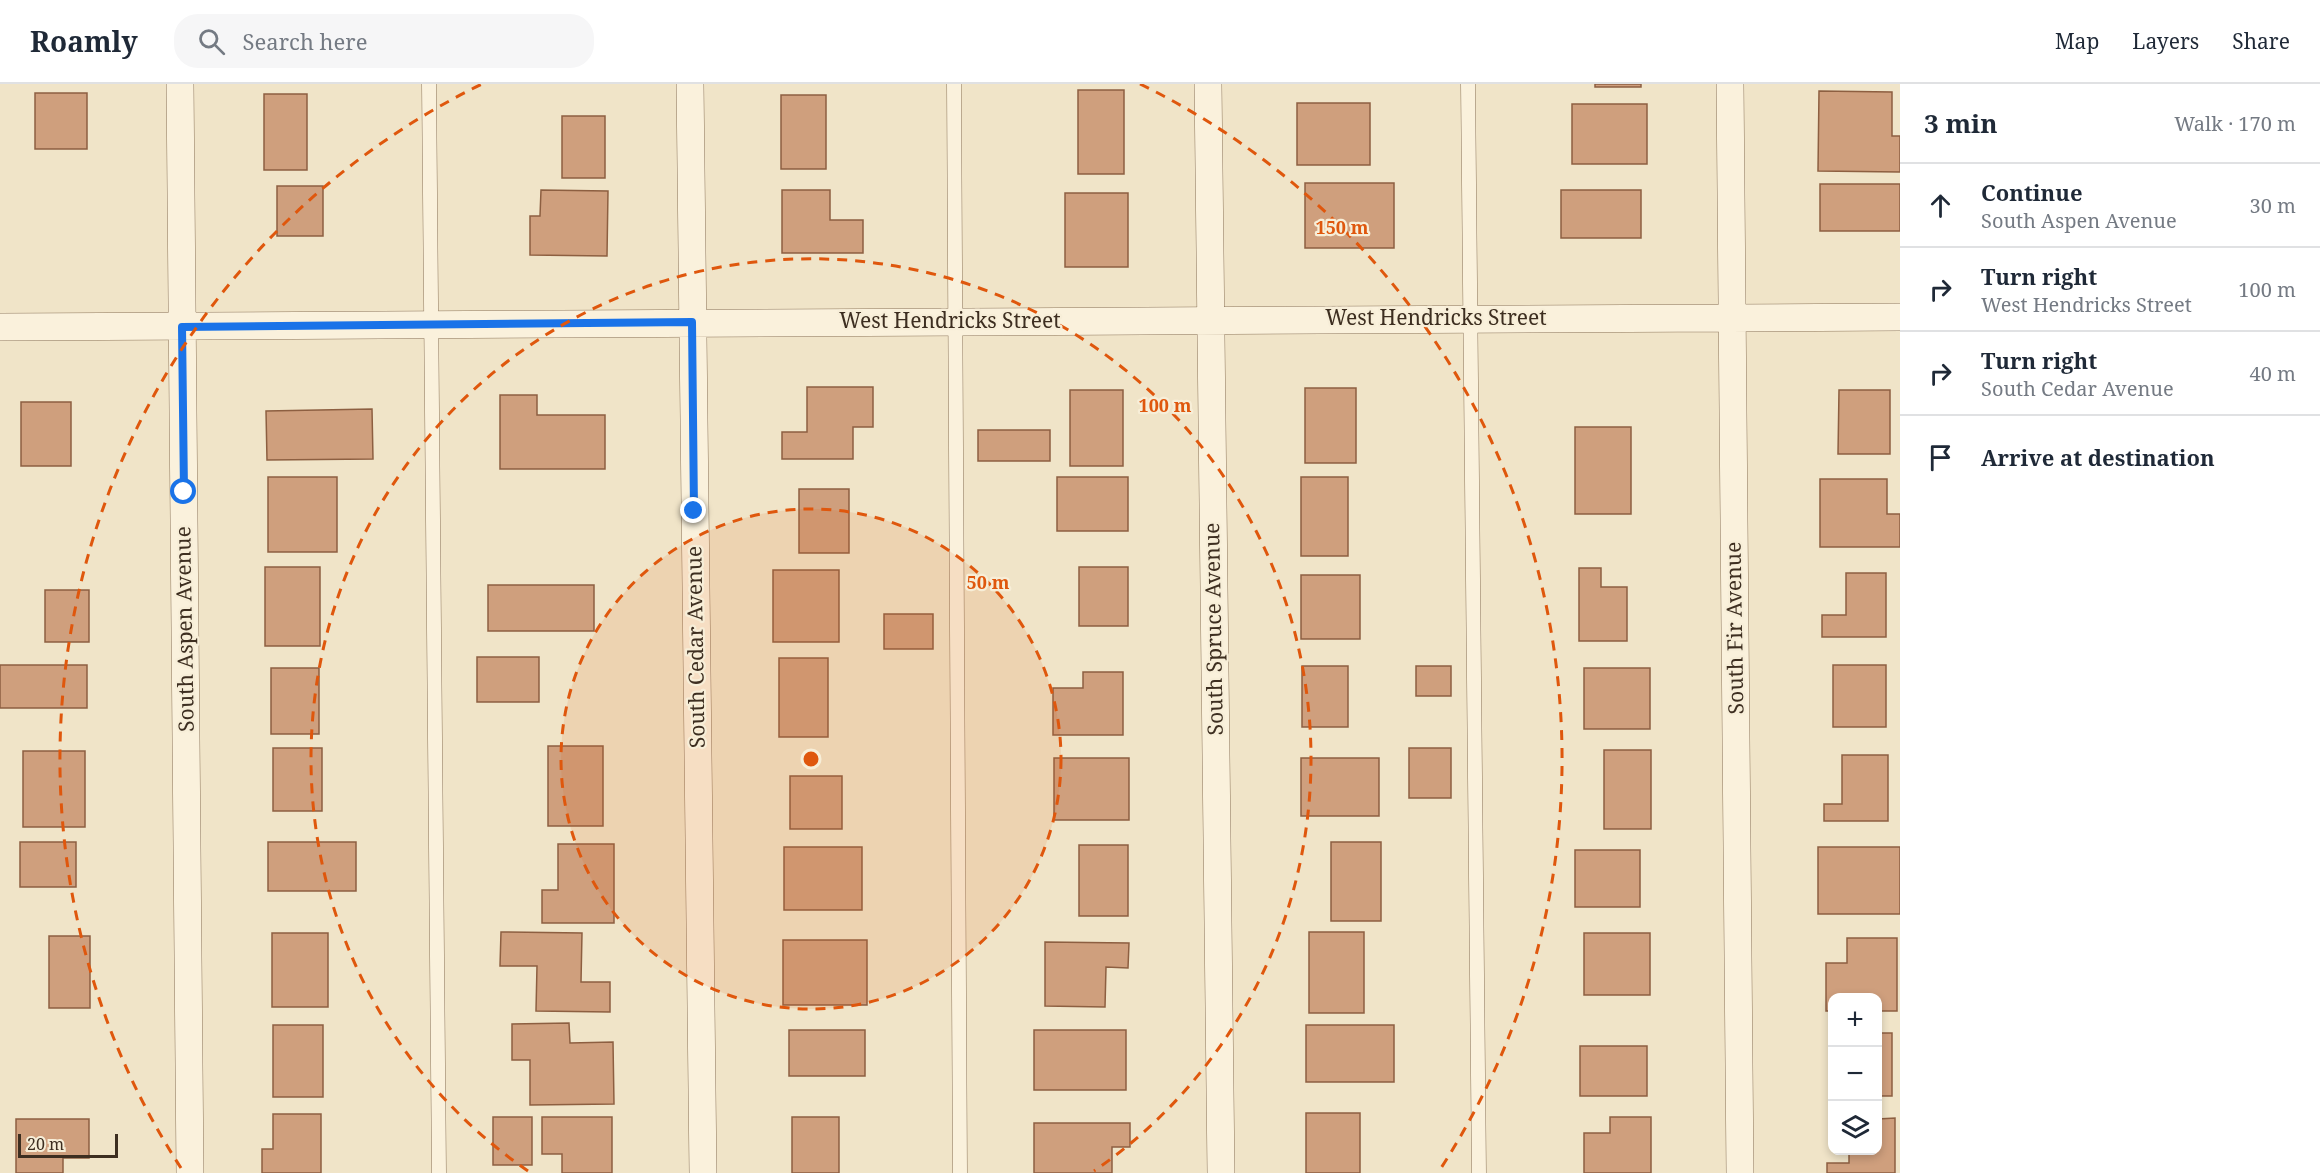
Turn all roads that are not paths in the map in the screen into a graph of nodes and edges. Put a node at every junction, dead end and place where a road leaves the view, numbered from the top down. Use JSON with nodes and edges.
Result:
{"nodes":[{"id":1,"x":180,"y":84,"type":"edge"},
{"id":2,"x":429,"y":84,"type":"edge"},
{"id":3,"x":690,"y":84,"type":"edge"},
{"id":4,"x":954,"y":84,"type":"edge"},
{"id":5,"x":1208,"y":84,"type":"edge"},
{"id":6,"x":1468,"y":84,"type":"edge"},
{"id":7,"x":1730,"y":84,"type":"edge"},
{"id":8,"x":1732,"y":317,"type":"junction"},
{"id":9,"x":1900,"y":317,"type":"edge"},
{"id":10,"x":1470,"y":318,"type":"junction"},
{"id":11,"x":1210,"y":319,"type":"junction"},
{"id":12,"x":957,"y":321,"type":"junction"},
{"id":13,"x":692,"y":322,"type":"junction"},
{"id":14,"x":433,"y":324,"type":"junction"},
{"id":15,"x":0,"y":327,"type":"edge"},
{"id":16,"x":182,"y":327,"type":"junction"},
{"id":17,"x":190,"y":1173,"type":"edge"},
{"id":18,"x":439,"y":1173,"type":"edge"},
{"id":19,"x":702,"y":1173,"type":"edge"},
{"id":20,"x":960,"y":1173,"type":"edge"},
{"id":21,"x":1221,"y":1173,"type":"edge"},
{"id":22,"x":1479,"y":1173,"type":"edge"},
{"id":23,"x":1740,"y":1173,"type":"edge"}],
"edges":[{"from":1,"to":16,"type":"street","name":"South Aspen Avenue"},
{"from":2,"to":14,"type":"lane"},
{"from":3,"to":13,"type":"street","name":"South Cedar Avenue"},
{"from":4,"to":12,"type":"lane"},
{"from":5,"to":11,"type":"street","name":"South Spruce Avenue"},
{"from":6,"to":10,"type":"lane"},
{"from":7,"to":8,"type":"street","name":"South Fir Avenue"},
{"from":8,"to":9,"type":"street","name":"West Hendricks Street"},
{"from":8,"to":10,"type":"street","name":"West Hendricks Street"},
{"from":8,"to":23,"type":"street","name":"South Fir Avenue"},
{"from":10,"to":11,"type":"street","name":"West Hendricks Street"},
{"from":10,"to":22,"type":"lane"},
{"from":11,"to":12,"type":"street","name":"West Hendricks Street"},
{"from":11,"to":21,"type":"street","name":"South Spruce Avenue"},
{"from":12,"to":13,"type":"street","name":"West Hendricks Street"},
{"from":12,"to":20,"type":"lane"},
{"from":13,"to":14,"type":"street","name":"West Hendricks Street"},
{"from":13,"to":19,"type":"street","name":"South Cedar Avenue"},
{"from":14,"to":16,"type":"street","name":"West Hendricks Street"},
{"from":14,"to":18,"type":"lane"},
{"from":15,"to":16,"type":"street","name":"West Hendricks Street"},
{"from":16,"to":17,"type":"street","name":"South Aspen Avenue"}]}
